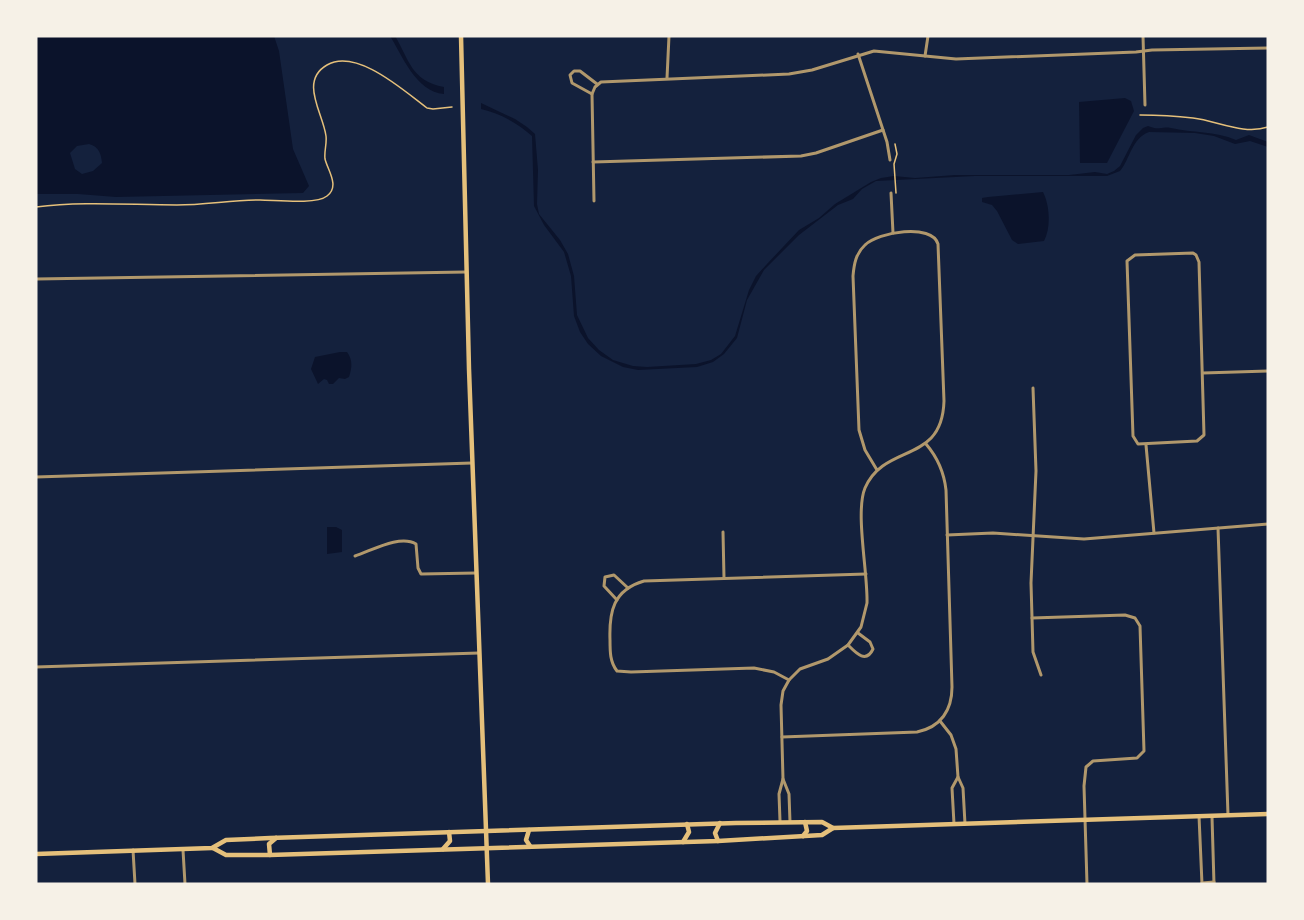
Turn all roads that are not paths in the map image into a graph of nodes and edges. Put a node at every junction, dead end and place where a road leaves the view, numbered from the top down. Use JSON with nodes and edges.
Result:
{"nodes":[{"id":1,"x":461,"y":36,"type":"edge"},
{"id":2,"x":669,"y":36,"type":"edge"},
{"id":3,"x":928,"y":36,"type":"edge"},
{"id":4,"x":1143,"y":36,"type":"edge"},
{"id":5,"x":1268,"y":48,"type":"edge"},
{"id":6,"x":1143,"y":51,"type":"junction"},
{"id":7,"x":858,"y":54,"type":"junction"},
{"id":8,"x":925,"y":56,"type":"junction"},
{"id":9,"x":667,"y":78,"type":"junction"},
{"id":10,"x":597,"y":84,"type":"junction"},
{"id":11,"x":592,"y":92,"type":"junction"},
{"id":12,"x":1145,"y":105,"type":"dead end"},
{"id":13,"x":883,"y":130,"type":"junction"},
{"id":14,"x":890,"y":160,"type":"dead end"},
{"id":15,"x":593,"y":162,"type":"junction"},
{"id":16,"x":891,"y":193,"type":"dead end"},
{"id":17,"x":594,"y":201,"type":"dead end"},
{"id":18,"x":893,"y":233,"type":"junction"},
{"id":19,"x":466,"y":272,"type":"junction"},
{"id":20,"x":36,"y":279,"type":"edge"},
{"id":21,"x":1268,"y":371,"type":"edge"},
{"id":22,"x":1203,"y":373,"type":"junction"},
{"id":23,"x":1034,"y":388,"type":"dead end"},
{"id":24,"x":926,"y":444,"type":"junction"},
{"id":25,"x":1146,"y":445,"type":"junction"},
{"id":26,"x":472,"y":463,"type":"junction"},
{"id":27,"x":877,"y":470,"type":"junction"},
{"id":28,"x":36,"y":477,"type":"edge"},
{"id":29,"x":1268,"y":524,"type":"edge"},
{"id":30,"x":1218,"y":528,"type":"junction"},
{"id":31,"x":723,"y":532,"type":"dead end"},
{"id":32,"x":1154,"y":533,"type":"junction"},
{"id":33,"x":947,"y":535,"type":"junction"},
{"id":34,"x":1033,"y":536,"type":"junction"},
{"id":35,"x":355,"y":556,"type":"dead end"},
{"id":36,"x":476,"y":573,"type":"junction"},
{"id":37,"x":866,"y":573,"type":"junction"},
{"id":38,"x":724,"y":578,"type":"junction"},
{"id":39,"x":628,"y":588,"type":"junction"},
{"id":40,"x":617,"y":600,"type":"junction"},
{"id":41,"x":1032,"y":618,"type":"junction"},
{"id":42,"x":858,"y":633,"type":"junction"},
{"id":43,"x":848,"y":645,"type":"junction"},
{"id":44,"x":479,"y":653,"type":"junction"},
{"id":45,"x":36,"y":667,"type":"edge"},
{"id":46,"x":1041,"y":675,"type":"dead end"},
{"id":47,"x":789,"y":680,"type":"junction"},
{"id":48,"x":940,"y":721,"type":"junction"},
{"id":49,"x":782,"y":736,"type":"junction"},
{"id":50,"x":958,"y":777,"type":"junction"},
{"id":51,"x":783,"y":779,"type":"junction"},
{"id":52,"x":1268,"y":814,"type":"edge"},
{"id":53,"x":1228,"y":815,"type":"junction"},
{"id":54,"x":1199,"y":816,"type":"junction"},
{"id":55,"x":1212,"y":816,"type":"junction"},
{"id":56,"x":1085,"y":820,"type":"junction"},
{"id":57,"x":780,"y":822,"type":"junction"},
{"id":58,"x":790,"y":822,"type":"junction"},
{"id":59,"x":805,"y":822,"type":"junction"},
{"id":60,"x":720,"y":823,"type":"junction"},
{"id":61,"x":687,"y":824,"type":"junction"},
{"id":62,"x":954,"y":824,"type":"junction"},
{"id":63,"x":965,"y":824,"type":"junction"},
{"id":64,"x":833,"y":828,"type":"junction"},
{"id":65,"x":529,"y":830,"type":"junction"},
{"id":66,"x":486,"y":831,"type":"junction"},
{"id":67,"x":448,"y":832,"type":"junction"},
{"id":68,"x":803,"y":836,"type":"junction"},
{"id":69,"x":276,"y":838,"type":"junction"},
{"id":70,"x":718,"y":841,"type":"junction"},
{"id":71,"x":683,"y":842,"type":"junction"},
{"id":72,"x":530,"y":846,"type":"junction"},
{"id":73,"x":183,"y":848,"type":"junction"},
{"id":74,"x":212,"y":848,"type":"junction"},
{"id":75,"x":487,"y":848,"type":"junction"},
{"id":76,"x":443,"y":849,"type":"junction"},
{"id":77,"x":134,"y":850,"type":"junction"},
{"id":78,"x":36,"y":854,"type":"edge"},
{"id":79,"x":270,"y":855,"type":"junction"},
{"id":80,"x":1202,"y":883,"type":"edge"},
{"id":81,"x":1214,"y":883,"type":"edge"},
{"id":82,"x":135,"y":884,"type":"edge"},
{"id":83,"x":185,"y":884,"type":"edge"},
{"id":84,"x":488,"y":884,"type":"edge"},
{"id":85,"x":1087,"y":884,"type":"edge"}],
"edges":[{"from":1,"to":19,"type":"main road"},
{"from":2,"to":9,"type":"street"},
{"from":3,"to":8,"type":"street"},
{"from":4,"to":6,"type":"street"},
{"from":5,"to":6,"type":"street"},
{"from":6,"to":8,"type":"street"},
{"from":6,"to":12,"type":"street"},
{"from":7,"to":8,"type":"street"},
{"from":7,"to":9,"type":"street"},
{"from":7,"to":13,"type":"street"},
{"from":9,"to":10,"type":"street"},
{"from":10,"to":11,"type":"street"},
{"from":10,"to":11,"type":"street"},
{"from":11,"to":15,"type":"street"},
{"from":13,"to":14,"type":"street"},
{"from":13,"to":15,"type":"street"},
{"from":15,"to":17,"type":"street"},
{"from":16,"to":18,"type":"street"},
{"from":18,"to":24,"type":"street"},
{"from":18,"to":27,"type":"street"},
{"from":19,"to":20,"type":"street"},
{"from":19,"to":26,"type":"main road"},
{"from":21,"to":22,"type":"street"},
{"from":22,"to":25,"type":"street"},
{"from":22,"to":25,"type":"street"},
{"from":23,"to":34,"type":"street"},
{"from":24,"to":27,"type":"street"},
{"from":24,"to":33,"type":"street"},
{"from":25,"to":32,"type":"street"},
{"from":26,"to":28,"type":"street"},
{"from":26,"to":36,"type":"main road"},
{"from":27,"to":37,"type":"street"},
{"from":29,"to":30,"type":"street"},
{"from":30,"to":32,"type":"street"},
{"from":30,"to":53,"type":"street"},
{"from":31,"to":38,"type":"street"},
{"from":32,"to":34,"type":"street"},
{"from":33,"to":34,"type":"street"},
{"from":33,"to":48,"type":"street"},
{"from":34,"to":41,"type":"street"},
{"from":35,"to":36,"type":"street"},
{"from":36,"to":44,"type":"main road"},
{"from":37,"to":38,"type":"street"},
{"from":37,"to":42,"type":"street"},
{"from":38,"to":39,"type":"street"},
{"from":39,"to":40,"type":"street"},
{"from":39,"to":40,"type":"street"},
{"from":40,"to":47,"type":"street"},
{"from":41,"to":46,"type":"street"},
{"from":41,"to":56,"type":"street"},
{"from":42,"to":43,"type":"street"},
{"from":42,"to":43,"type":"street"},
{"from":43,"to":47,"type":"street"},
{"from":44,"to":45,"type":"street"},
{"from":44,"to":66,"type":"main road"},
{"from":47,"to":49,"type":"street"},
{"from":48,"to":49,"type":"street"},
{"from":48,"to":50,"type":"street"},
{"from":49,"to":51,"type":"street"},
{"from":50,"to":62,"type":"street"},
{"from":50,"to":63,"type":"street"},
{"from":51,"to":57,"type":"street"},
{"from":51,"to":58,"type":"street"},
{"from":52,"to":53,"type":"main road"},
{"from":53,"to":55,"type":"main road"},
{"from":54,"to":55,"type":"main road"},
{"from":54,"to":56,"type":"main road"},
{"from":54,"to":80,"type":"street"},
{"from":55,"to":81,"type":"street"},
{"from":56,"to":63,"type":"main road"},
{"from":56,"to":85,"type":"street"},
{"from":57,"to":58,"type":"main road"},
{"from":57,"to":60,"type":"main road"},
{"from":58,"to":59,"type":"main road"},
{"from":59,"to":64,"type":"main road"},
{"from":59,"to":68,"type":"main road"},
{"from":60,"to":61,"type":"main road"},
{"from":60,"to":70,"type":"main road"},
{"from":61,"to":65,"type":"main road"},
{"from":61,"to":71,"type":"main road"},
{"from":62,"to":63,"type":"main road"},
{"from":62,"to":64,"type":"main road"},
{"from":64,"to":68,"type":"main road"},
{"from":65,"to":66,"type":"main road"},
{"from":65,"to":72,"type":"main road"},
{"from":66,"to":67,"type":"main road"},
{"from":66,"to":75,"type":"main road"},
{"from":67,"to":69,"type":"main road"},
{"from":67,"to":76,"type":"main road"},
{"from":68,"to":70,"type":"main road"},
{"from":69,"to":74,"type":"main road"},
{"from":69,"to":79,"type":"main road"},
{"from":70,"to":71,"type":"main road"},
{"from":71,"to":72,"type":"main road"},
{"from":72,"to":75,"type":"main road"},
{"from":73,"to":74,"type":"main road"},
{"from":73,"to":77,"type":"main road"},
{"from":73,"to":83,"type":"street"},
{"from":74,"to":79,"type":"main road"},
{"from":75,"to":76,"type":"main road"},
{"from":75,"to":84,"type":"main road"},
{"from":76,"to":79,"type":"main road"},
{"from":77,"to":78,"type":"main road"},
{"from":77,"to":82,"type":"street"},
{"from":80,"to":81,"type":"street"}]}
